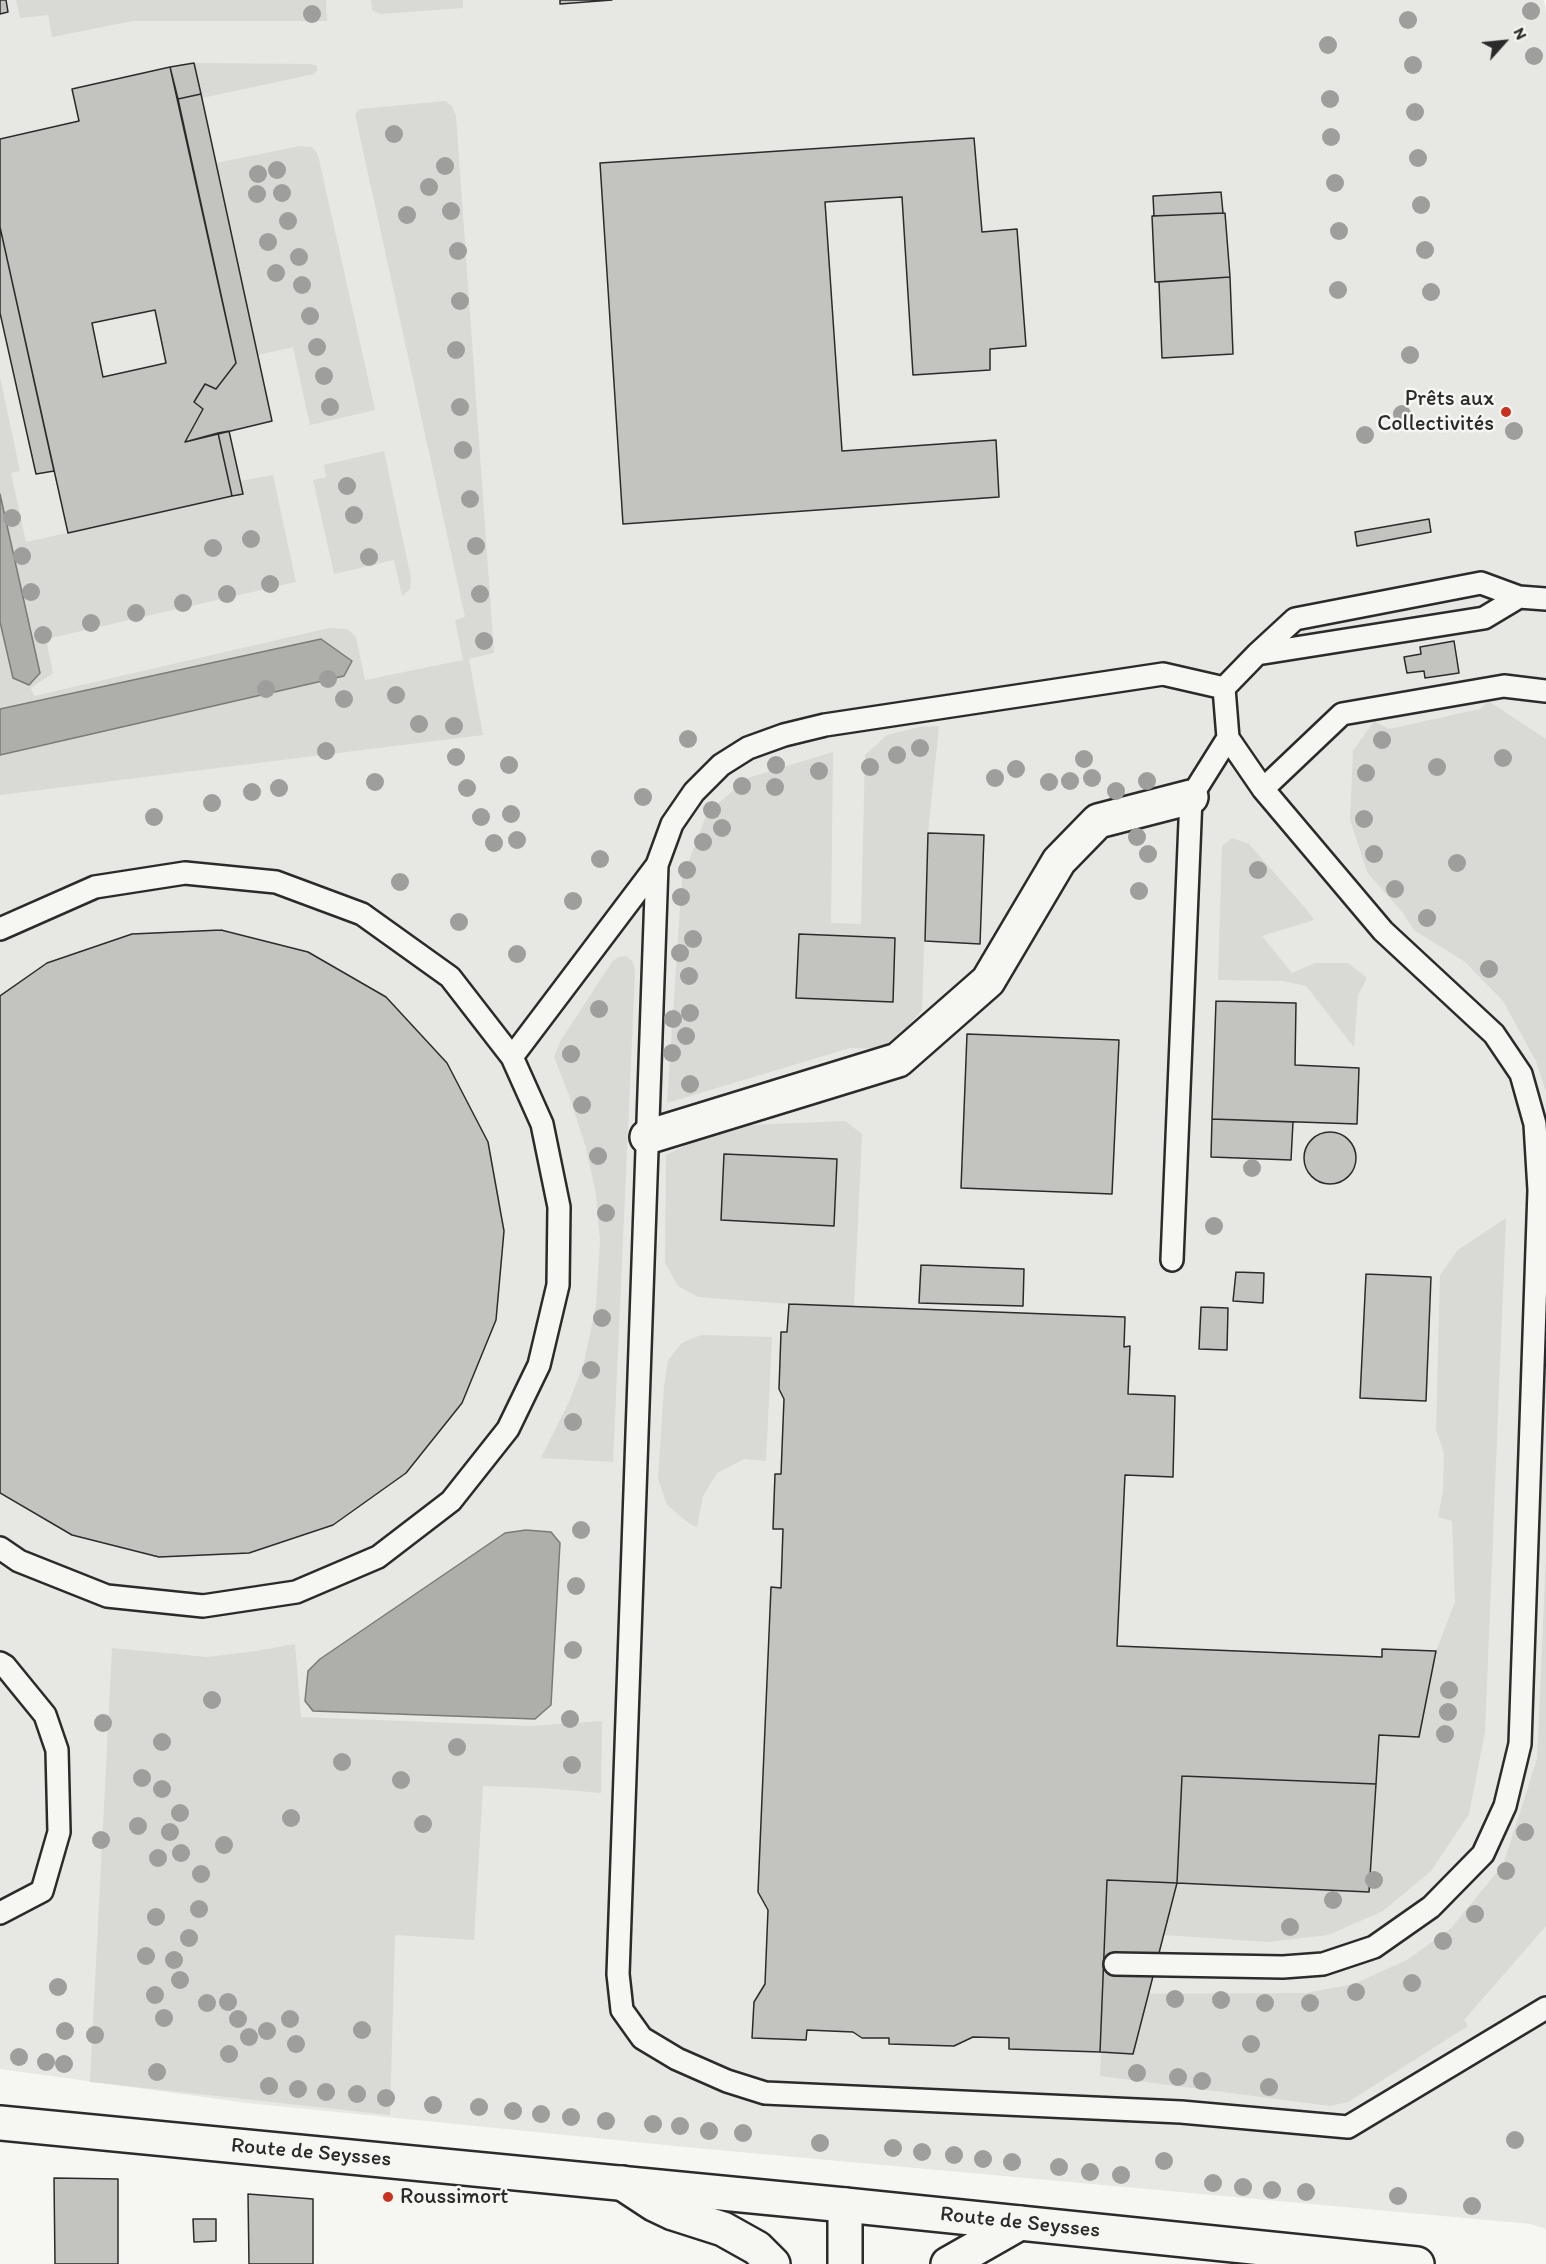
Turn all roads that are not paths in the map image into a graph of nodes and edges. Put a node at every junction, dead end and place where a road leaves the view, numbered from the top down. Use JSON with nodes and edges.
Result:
{"nodes":[{"id":1,"x":1519,"y":597,"type":"junction"},
{"id":2,"x":1546,"y":599,"type":"edge"},
{"id":3,"x":1257,"y":654,"type":"junction"},
{"id":4,"x":1224,"y":688,"type":"junction"},
{"id":5,"x":1546,"y":691,"type":"edge"},
{"id":6,"x":1228,"y":738,"type":"junction"},
{"id":7,"x":1263,"y":789,"type":"junction"},
{"id":8,"x":1191,"y":797,"type":"junction"},
{"id":9,"x":657,"y":865,"type":"junction"},
{"id":10,"x":0,"y":929,"type":"edge"},
{"id":11,"x":512,"y":1057,"type":"junction"},
{"id":12,"x":647,"y":1137,"type":"junction"},
{"id":13,"x":1172,"y":1260,"type":"dead end"},
{"id":14,"x":0,"y":1548,"type":"edge"},
{"id":15,"x":0,"y":1663,"type":"edge"},
{"id":16,"x":0,"y":1913,"type":"edge"},
{"id":17,"x":1115,"y":1964,"type":"dead end"},
{"id":18,"x":1546,"y":2008,"type":"edge"},
{"id":19,"x":0,"y":2123,"type":"edge"},
{"id":20,"x":622,"y":2183,"type":"junction"},
{"id":21,"x":845,"y":2205,"type":"junction"},
{"id":22,"x":1020,"y":2223,"type":"junction"},
{"id":23,"x":773,"y":2264,"type":"edge"},
{"id":24,"x":844,"y":2264,"type":"edge"},
{"id":25,"x":948,"y":2264,"type":"edge"},
{"id":26,"x":1417,"y":2264,"type":"edge"}],
"edges":[{"from":1,"to":2,"type":"lane"},
{"from":1,"to":3,"type":"lane"},
{"from":1,"to":3,"type":"lane"},
{"from":3,"to":4,"type":"lane"},
{"from":4,"to":6,"type":"lane"},
{"from":4,"to":9,"type":"lane"},
{"from":5,"to":7,"type":"lane"},
{"from":6,"to":7,"type":"lane"},
{"from":6,"to":8,"type":"lane"},
{"from":7,"to":17,"type":"lane"},
{"from":8,"to":12,"type":"main road"},
{"from":8,"to":13,"type":"lane"},
{"from":9,"to":11,"type":"lane"},
{"from":9,"to":12,"type":"lane"},
{"from":10,"to":11,"type":"lane"},
{"from":11,"to":14,"type":"lane"},
{"from":12,"to":18,"type":"lane"},
{"from":15,"to":16,"type":"lane"},
{"from":19,"to":20,"type":"main road","name":"Route de Seysses"},
{"from":20,"to":21,"type":"main road","name":"Route de Seysses"},
{"from":20,"to":23,"type":"main road","name":"Route de Seysses"},
{"from":21,"to":22,"type":"main road","name":"Route de Seysses"},
{"from":21,"to":24,"type":"main road"},
{"from":22,"to":25,"type":"main road"},
{"from":22,"to":26,"type":"main road","name":"Route de Seysses"}]}
